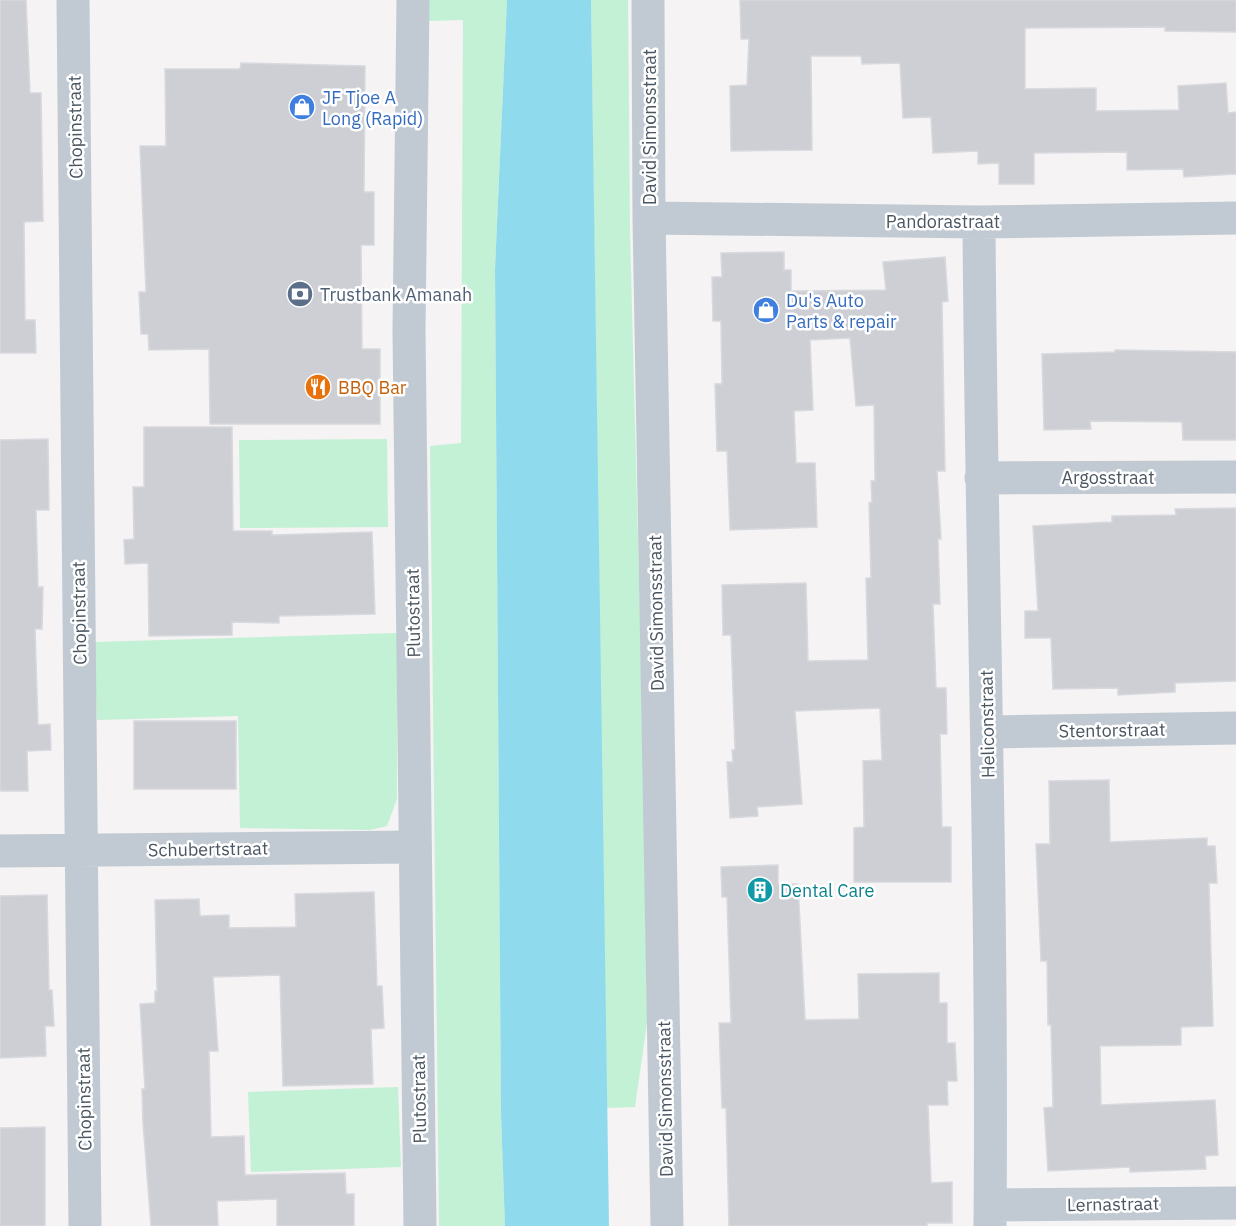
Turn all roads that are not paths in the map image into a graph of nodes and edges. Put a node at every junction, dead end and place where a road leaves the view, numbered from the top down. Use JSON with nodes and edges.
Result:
{"nodes":[{"id":1,"x":73,"y":0,"type":"edge"},
{"id":2,"x":413,"y":0,"type":"edge"},
{"id":3,"x":648,"y":0,"type":"edge"},
{"id":4,"x":649,"y":218,"type":"junction"},
{"id":5,"x":1236,"y":218,"type":"edge"},
{"id":6,"x":979,"y":222,"type":"junction"},
{"id":7,"x":1236,"y":477,"type":"edge"},
{"id":8,"x":981,"y":478,"type":"junction"},
{"id":9,"x":1236,"y":728,"type":"edge"},
{"id":10,"x":988,"y":732,"type":"junction"},
{"id":11,"x":416,"y":848,"type":"junction"},
{"id":12,"x":0,"y":851,"type":"edge"},
{"id":13,"x":81,"y":851,"type":"junction"},
{"id":14,"x":1236,"y":1203,"type":"edge"},
{"id":15,"x":990,"y":1216,"type":"edge"},
{"id":16,"x":85,"y":1226,"type":"edge"},
{"id":17,"x":420,"y":1226,"type":"edge"},
{"id":18,"x":668,"y":1226,"type":"edge"}],
"edges":[{"from":1,"to":13,"type":"street","name":"Chopinstraat"},
{"from":2,"to":11,"type":"street","name":"Plutostraat"},
{"from":3,"to":4,"type":"street","name":"David Simonsstraat"},
{"from":4,"to":6,"type":"street","name":"Pandorastraat"},
{"from":4,"to":18,"type":"street","name":"David Simonsstraat"},
{"from":5,"to":6,"type":"street","name":"Pandorastraat"},
{"from":6,"to":8,"type":"street","name":"Heliconstraat"},
{"from":7,"to":8,"type":"street","name":"Argosstraat"},
{"from":8,"to":10,"type":"street","name":"Heliconstraat"},
{"from":9,"to":10,"type":"street","name":"Stentorstraat"},
{"from":10,"to":15,"type":"street","name":"Heliconstraat"},
{"from":11,"to":13,"type":"street","name":"Schubertstraat"},
{"from":11,"to":17,"type":"street","name":"Plutostraat"},
{"from":12,"to":13,"type":"street","name":"Schubertstraat"},
{"from":13,"to":16,"type":"street","name":"Chopinstraat"},
{"from":14,"to":15,"type":"street","name":"Lernastraat"}]}
